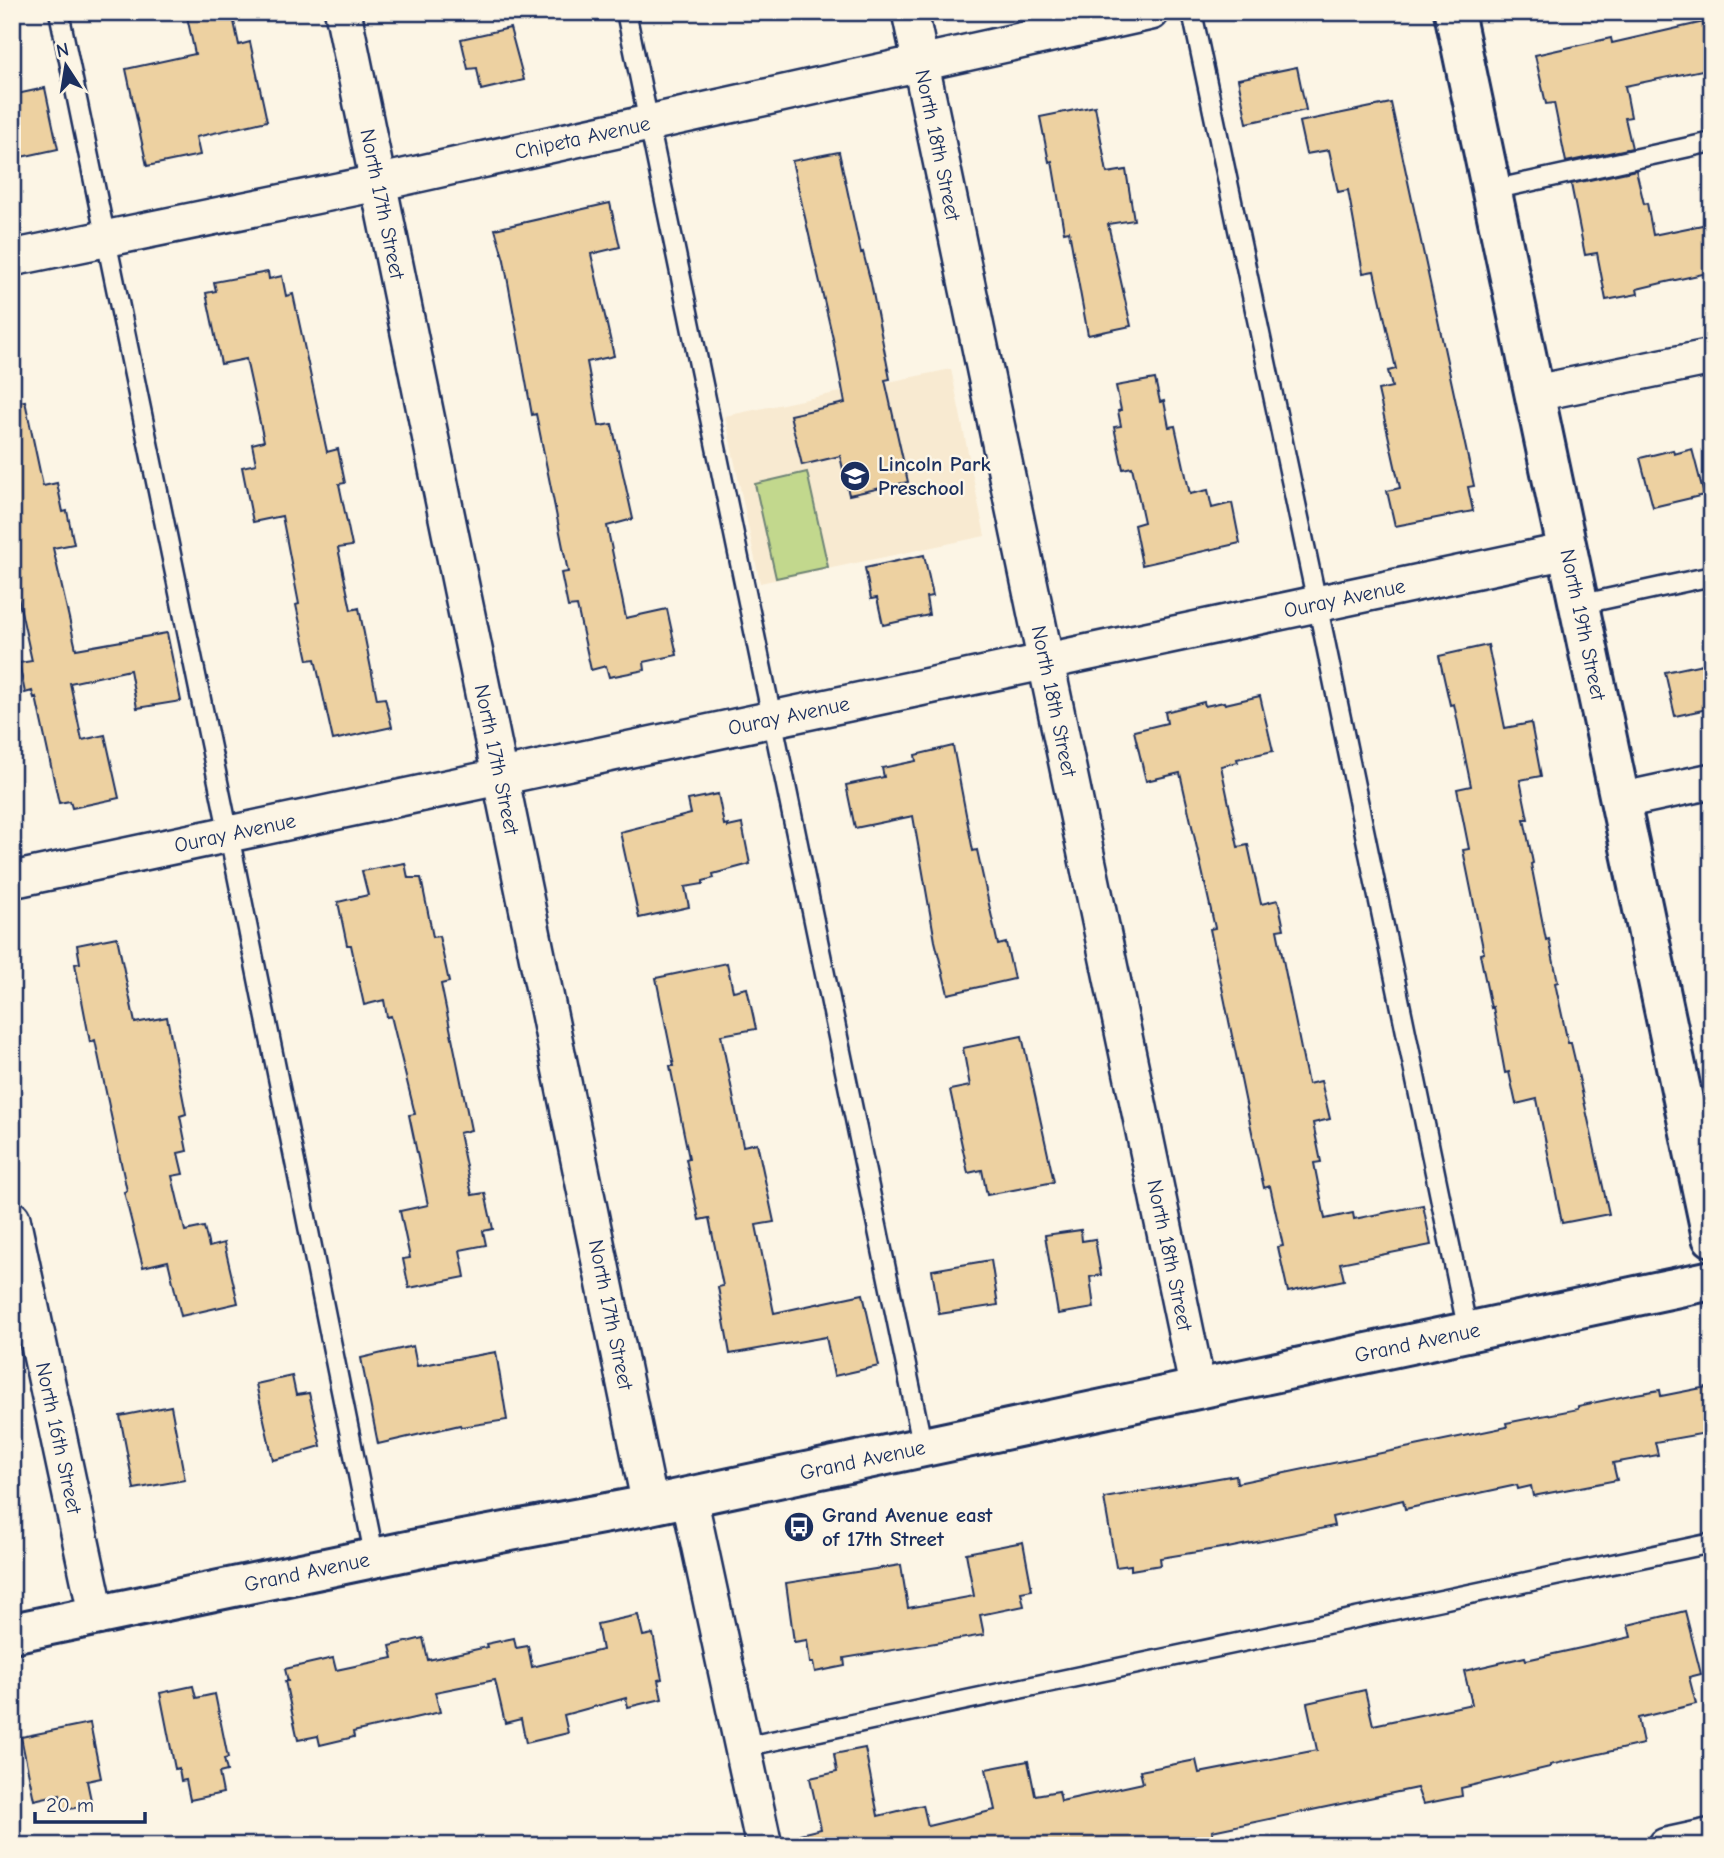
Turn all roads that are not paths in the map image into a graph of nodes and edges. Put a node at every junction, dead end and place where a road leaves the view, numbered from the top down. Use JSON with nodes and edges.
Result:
{"nodes":[{"id":1,"x":59,"y":12,"type":"edge"},
{"id":2,"x":343,"y":12,"type":"edge"},
{"id":3,"x":626,"y":12,"type":"edge"},
{"id":4,"x":910,"y":12,"type":"edge"},
{"id":5,"x":1152,"y":12,"type":"edge"},
{"id":6,"x":1192,"y":12,"type":"edge"},
{"id":7,"x":1454,"y":12,"type":"edge"},
{"id":8,"x":920,"y":64,"type":"junction"},
{"id":9,"x":648,"y":123,"type":"junction"},
{"id":10,"x":1712,"y":142,"type":"edge"},
{"id":11,"x":377,"y":183,"type":"junction"},
{"id":12,"x":1492,"y":190,"type":"junction"},
{"id":13,"x":105,"y":238,"type":"junction"},
{"id":14,"x":12,"y":258,"type":"edge"},
{"id":15,"x":1712,"y":356,"type":"edge"},
{"id":16,"x":1536,"y":393,"type":"junction"},
{"id":17,"x":1567,"y":551,"type":"junction"},
{"id":18,"x":1712,"y":576,"type":"edge"},
{"id":19,"x":1318,"y":604,"type":"junction"},
{"id":20,"x":1578,"y":605,"type":"junction"},
{"id":21,"x":1046,"y":662,"type":"junction"},
{"id":22,"x":772,"y":720,"type":"junction"},
{"id":23,"x":499,"y":777,"type":"junction"},
{"id":24,"x":1712,"y":781,"type":"edge"},
{"id":25,"x":1619,"y":801,"type":"junction"},
{"id":26,"x":229,"y":835,"type":"junction"},
{"id":27,"x":12,"y":880,"type":"edge"},
{"id":28,"x":12,"y":1219,"type":"edge"},
{"id":29,"x":1712,"y":1237,"type":"edge"},
{"id":30,"x":1712,"y":1280,"type":"edge"},
{"id":31,"x":20,"y":1299,"type":"edge"},
{"id":32,"x":1468,"y":1332,"type":"junction"},
{"id":33,"x":1198,"y":1390,"type":"junction"},
{"id":34,"x":923,"y":1448,"type":"junction"},
{"id":35,"x":689,"y":1497,"type":"junction"},
{"id":36,"x":650,"y":1505,"type":"junction"},
{"id":37,"x":1712,"y":1543,"type":"edge"},
{"id":38,"x":374,"y":1559,"type":"junction"},
{"id":39,"x":97,"y":1617,"type":"junction"},
{"id":40,"x":12,"y":1633,"type":"edge"},
{"id":41,"x":743,"y":1747,"type":"junction"},
{"id":42,"x":1712,"y":1836,"type":"edge"},
{"id":43,"x":764,"y":1846,"type":"edge"},
{"id":44,"x":1666,"y":1846,"type":"edge"}],
"edges":[{"from":1,"to":13,"type":"lane"},
{"from":2,"to":11,"type":"street","name":"North 17th Street"},
{"from":3,"to":9,"type":"lane"},
{"from":4,"to":8,"type":"street","name":"North 18th Street"},
{"from":5,"to":8,"type":"street","name":"Chipeta Avenue"},
{"from":6,"to":19,"type":"lane"},
{"from":7,"to":12,"type":"street","name":"North 19th Street"},
{"from":8,"to":9,"type":"street","name":"Chipeta Avenue"},
{"from":8,"to":21,"type":"street","name":"North 18th Street"},
{"from":9,"to":11,"type":"street","name":"Chipeta Avenue"},
{"from":9,"to":22,"type":"lane"},
{"from":10,"to":12,"type":"lane"},
{"from":11,"to":13,"type":"street","name":"Chipeta Avenue"},
{"from":11,"to":23,"type":"street","name":"North 17th Street"},
{"from":12,"to":16,"type":"street","name":"North 19th Street"},
{"from":13,"to":14,"type":"street","name":"Chipeta Avenue"},
{"from":13,"to":26,"type":"lane"},
{"from":15,"to":16,"type":"street"},
{"from":16,"to":17,"type":"street","name":"North 19th Street"},
{"from":17,"to":19,"type":"street","name":"Ouray Avenue"},
{"from":17,"to":20,"type":"street","name":"North 19th Street"},
{"from":18,"to":20,"type":"lane"},
{"from":19,"to":21,"type":"street","name":"Ouray Avenue"},
{"from":19,"to":32,"type":"lane"},
{"from":20,"to":25,"type":"street","name":"North 19th Street"},
{"from":21,"to":22,"type":"street","name":"Ouray Avenue"},
{"from":21,"to":33,"type":"street","name":"North 18th Street"},
{"from":22,"to":23,"type":"street","name":"Ouray Avenue"},
{"from":22,"to":34,"type":"lane"},
{"from":23,"to":26,"type":"street","name":"Ouray Avenue"},
{"from":23,"to":36,"type":"street","name":"North 17th Street"},
{"from":24,"to":25,"type":"street"},
{"from":25,"to":29,"type":"street","name":"North 19th Street"},
{"from":26,"to":27,"type":"street","name":"Ouray Avenue"},
{"from":26,"to":38,"type":"lane"},
{"from":28,"to":31,"type":"street","name":"North 16th Street"},
{"from":30,"to":32,"type":"street","name":"Grand Avenue"},
{"from":31,"to":39,"type":"street","name":"North 16th Street"},
{"from":32,"to":33,"type":"street","name":"Grand Avenue"},
{"from":33,"to":34,"type":"street","name":"Grand Avenue"},
{"from":34,"to":35,"type":"street","name":"Grand Avenue"},
{"from":35,"to":36,"type":"street","name":"Grand Avenue"},
{"from":35,"to":41,"type":"street"},
{"from":36,"to":38,"type":"street","name":"Grand Avenue"},
{"from":37,"to":41,"type":"lane"},
{"from":38,"to":39,"type":"street","name":"Grand Avenue"},
{"from":39,"to":40,"type":"street","name":"Grand Avenue"},
{"from":41,"to":43,"type":"street"},
{"from":42,"to":44,"type":"street"}]}
